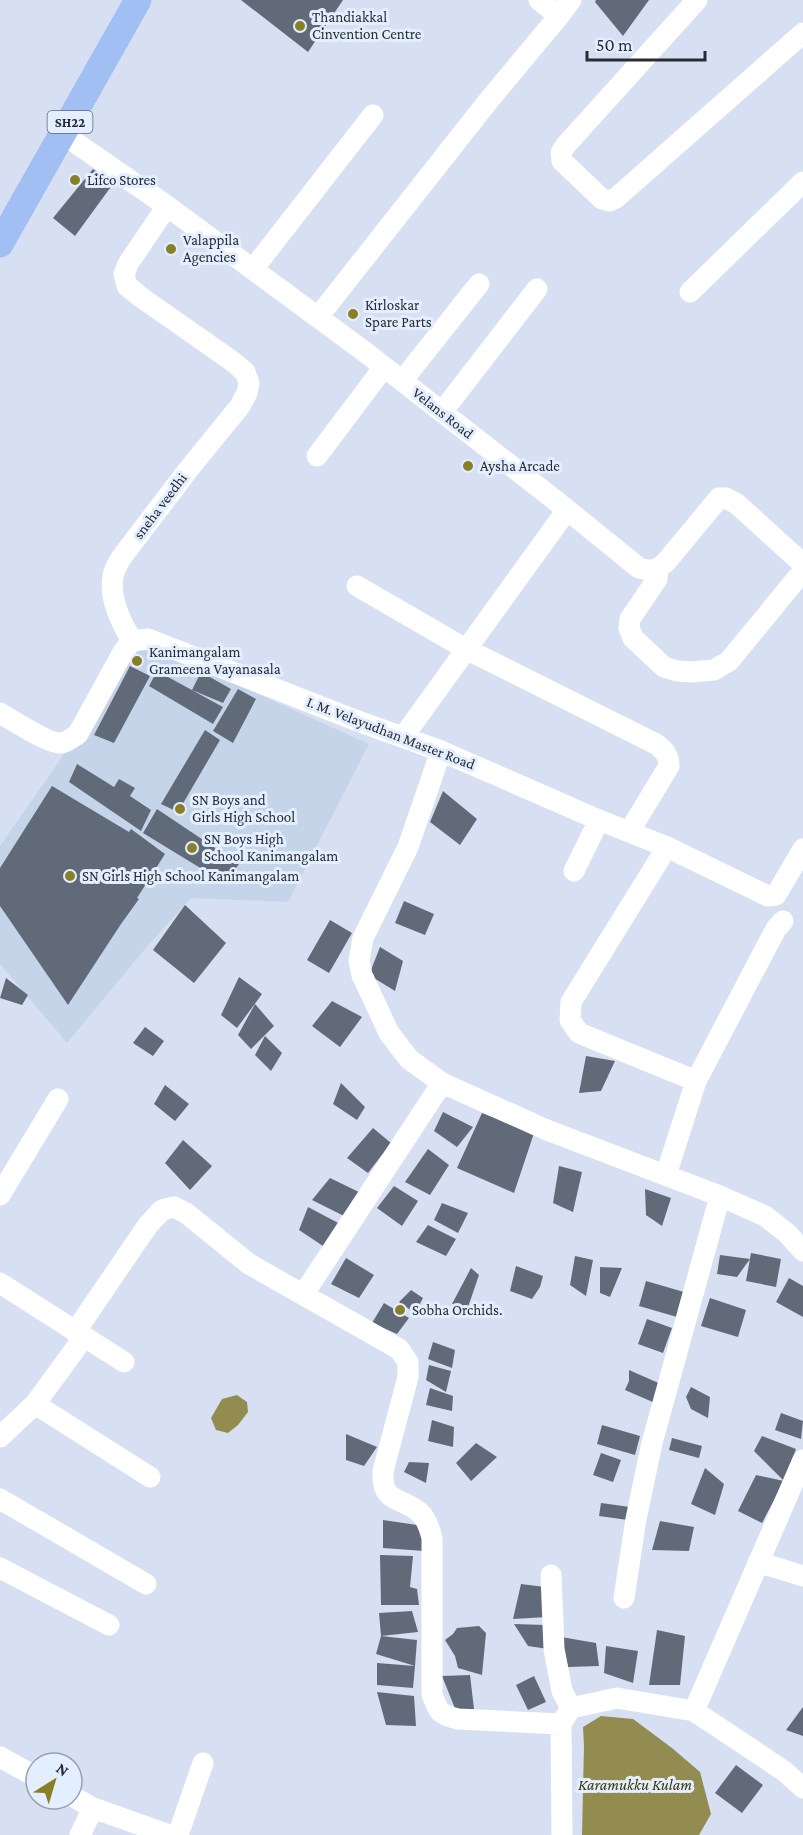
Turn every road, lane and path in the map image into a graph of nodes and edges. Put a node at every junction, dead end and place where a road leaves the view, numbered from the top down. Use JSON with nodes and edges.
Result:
{"nodes":[{"id":1,"x":138,"y":0,"type":"edge"},
{"id":2,"x":539,"y":0,"type":"edge"},
{"id":3,"x":696,"y":0,"type":"edge"},
{"id":4,"x":565,"y":8,"type":"edge"},
{"id":5,"x":803,"y":33,"type":"edge"},
{"id":6,"x":373,"y":115,"type":"dead end"},
{"id":7,"x":63,"y":134,"type":"junction"},
{"id":8,"x":803,"y":182,"type":"edge"},
{"id":9,"x":167,"y":206,"type":"junction"},
{"id":10,"x":3,"y":231,"type":"edge"},
{"id":11,"x":253,"y":269,"type":"junction"},
{"id":12,"x":479,"y":284,"type":"dead end"},
{"id":13,"x":537,"y":289,"type":"dead end"},
{"id":14,"x":690,"y":292,"type":"dead end"},
{"id":15,"x":318,"y":317,"type":"junction"},
{"id":16,"x":384,"y":367,"type":"junction"},
{"id":17,"x":402,"y":381,"type":"junction"},
{"id":18,"x":442,"y":412,"type":"junction"},
{"id":19,"x":316,"y":456,"type":"dead end"},
{"id":20,"x":567,"y":510,"type":"junction"},
{"id":21,"x":803,"y":564,"type":"edge"},
{"id":22,"x":658,"y":569,"type":"junction"},
{"id":23,"x":803,"y":571,"type":"edge"},
{"id":24,"x":357,"y":586,"type":"dead end"},
{"id":25,"x":132,"y":641,"type":"junction"},
{"id":26,"x":466,"y":649,"type":"junction"},
{"id":27,"x":0,"y":713,"type":"edge"},
{"id":28,"x":403,"y":737,"type":"junction"},
{"id":29,"x":441,"y":751,"type":"junction"},
{"id":30,"x":599,"y":820,"type":"junction"},
{"id":31,"x":630,"y":832,"type":"junction"},
{"id":32,"x":667,"y":847,"type":"junction"},
{"id":33,"x":803,"y":849,"type":"edge"},
{"id":34,"x":574,"y":871,"type":"dead end"},
{"id":35,"x":776,"y":895,"type":"junction"},
{"id":36,"x":793,"y":923,"type":"edge"},
{"id":37,"x":696,"y":1082,"type":"junction"},
{"id":38,"x":442,"y":1083,"type":"junction"},
{"id":39,"x":58,"y":1099,"type":"dead end"},
{"id":40,"x":666,"y":1175,"type":"junction"},
{"id":41,"x":0,"y":1195,"type":"edge"},
{"id":42,"x":720,"y":1196,"type":"junction"},
{"id":43,"x":803,"y":1251,"type":"edge"},
{"id":44,"x":0,"y":1283,"type":"edge"},
{"id":45,"x":303,"y":1295,"type":"junction"},
{"id":46,"x":80,"y":1335,"type":"junction"},
{"id":47,"x":124,"y":1362,"type":"dead end"},
{"id":48,"x":35,"y":1404,"type":"junction"},
{"id":49,"x":0,"y":1437,"type":"edge"},
{"id":50,"x":803,"y":1460,"type":"edge"},
{"id":51,"x":150,"y":1477,"type":"dead end"},
{"id":52,"x":0,"y":1499,"type":"edge"},
{"id":53,"x":758,"y":1562,"type":"junction"},
{"id":54,"x":0,"y":1568,"type":"edge"},
{"id":55,"x":551,"y":1575,"type":"dead end"},
{"id":56,"x":803,"y":1576,"type":"edge"},
{"id":57,"x":146,"y":1584,"type":"dead end"},
{"id":58,"x":624,"y":1598,"type":"dead end"},
{"id":59,"x":109,"y":1625,"type":"dead end"},
{"id":60,"x":694,"y":1711,"type":"junction"},
{"id":61,"x":566,"y":1716,"type":"junction"},
{"id":62,"x":0,"y":1757,"type":"edge"},
{"id":63,"x":203,"y":1763,"type":"dead end"},
{"id":64,"x":24,"y":1770,"type":"edge"},
{"id":65,"x":803,"y":1788,"type":"edge"},
{"id":66,"x":84,"y":1803,"type":"edge"},
{"id":67,"x":93,"y":1808,"type":"junction"},
{"id":68,"x":80,"y":1835,"type":"edge"},
{"id":69,"x":169,"y":1835,"type":"edge"},
{"id":70,"x":178,"y":1835,"type":"edge"},
{"id":71,"x":562,"y":1835,"type":"edge"}],
"edges":[{"from":1,"to":7,"type":"main road","number":"SH22"},
{"from":2,"to":4,"type":"street"},
{"from":3,"to":5,"type":"street"},
{"from":4,"to":15,"type":"street"},
{"from":6,"to":11,"type":"street"},
{"from":7,"to":9,"type":"street","name":"Velans Road"},
{"from":7,"to":10,"type":"main road","number":"SH22"},
{"from":8,"to":14,"type":"street"},
{"from":9,"to":11,"type":"street","name":"Velans Road"},
{"from":9,"to":25,"type":"street","name":"sneha veedhi"},
{"from":11,"to":15,"type":"street","name":"Velans Road"},
{"from":12,"to":17,"type":"street"},
{"from":13,"to":18,"type":"street"},
{"from":15,"to":16,"type":"street","name":"Velans Road"},
{"from":16,"to":17,"type":"street","name":"Velans Road"},
{"from":16,"to":19,"type":"street"},
{"from":17,"to":18,"type":"street","name":"Velans Road"},
{"from":18,"to":20,"type":"street","name":"Velans Road"},
{"from":20,"to":22,"type":"street","name":"Velans Road"},
{"from":20,"to":26,"type":"street"},
{"from":21,"to":22,"type":"street"},
{"from":22,"to":23,"type":"street"},
{"from":24,"to":26,"type":"street"},
{"from":25,"to":27,"type":"street"},
{"from":25,"to":28,"type":"street","name":"I. M. Velayudhan Master Road"},
{"from":26,"to":28,"type":"street"},
{"from":26,"to":31,"type":"street"},
{"from":28,"to":29,"type":"street","name":"I. M. Velayudhan Master Road"},
{"from":29,"to":30,"type":"street","name":"I. M. Velayudhan Master Road"},
{"from":29,"to":38,"type":"street"},
{"from":30,"to":31,"type":"street","name":"I. M. Velayudhan Master Road"},
{"from":30,"to":34,"type":"street"},
{"from":31,"to":32,"type":"street","name":"I. M. Velayudhan Master Road"},
{"from":32,"to":35,"type":"street","name":"I. M. Velayudhan Master Road"},
{"from":32,"to":37,"type":"street"},
{"from":33,"to":35,"type":"street"},
{"from":35,"to":36,"type":"street"},
{"from":36,"to":37,"type":"street"},
{"from":37,"to":40,"type":"street"},
{"from":38,"to":40,"type":"street"},
{"from":38,"to":45,"type":"street"},
{"from":39,"to":41,"type":"street"},
{"from":40,"to":42,"type":"street"},
{"from":42,"to":43,"type":"street"},
{"from":42,"to":58,"type":"street"},
{"from":44,"to":46,"type":"street"},
{"from":45,"to":46,"type":"street"},
{"from":45,"to":61,"type":"street"},
{"from":46,"to":47,"type":"street"},
{"from":46,"to":48,"type":"street"},
{"from":48,"to":49,"type":"street"},
{"from":48,"to":51,"type":"street"},
{"from":50,"to":53,"type":"street"},
{"from":52,"to":57,"type":"street"},
{"from":53,"to":56,"type":"street"},
{"from":53,"to":60,"type":"street"},
{"from":54,"to":59,"type":"street"},
{"from":55,"to":61,"type":"street"},
{"from":60,"to":61,"type":"street"},
{"from":60,"to":65,"type":"street"},
{"from":61,"to":71,"type":"street"},
{"from":62,"to":64,"type":"street"},
{"from":63,"to":70,"type":"street"},
{"from":66,"to":67,"type":"street"},
{"from":67,"to":68,"type":"street"},
{"from":67,"to":69,"type":"street"}]}
